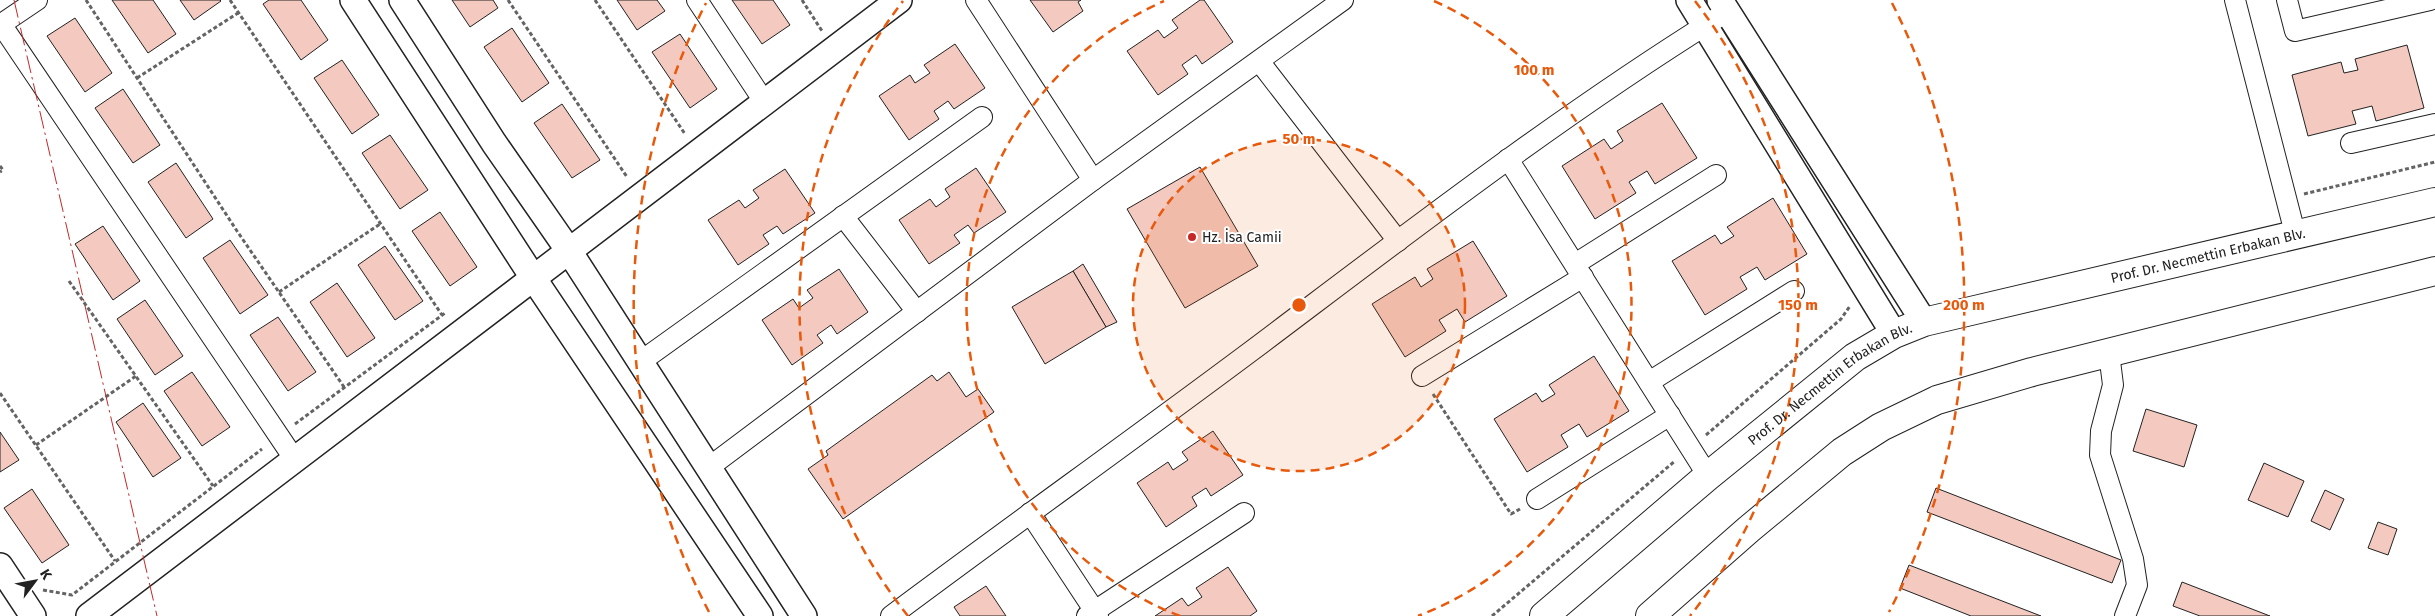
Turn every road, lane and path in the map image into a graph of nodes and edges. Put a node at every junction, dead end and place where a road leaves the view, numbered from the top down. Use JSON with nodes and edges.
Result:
{"nodes":[{"id":1,"x":37,"y":0,"type":"edge"},
{"id":2,"x":86,"y":0,"type":"edge"},
{"id":3,"x":230,"y":0,"type":"edge"},
{"id":4,"x":353,"y":0,"type":"edge"},
{"id":5,"x":402,"y":0,"type":"edge"},
{"id":6,"x":508,"y":0,"type":"edge"},
{"id":7,"x":594,"y":0,"type":"edge"},
{"id":8,"x":697,"y":0,"type":"edge"},
{"id":9,"x":802,"y":0,"type":"edge"},
{"id":10,"x":899,"y":0,"type":"edge"},
{"id":11,"x":976,"y":0,"type":"edge"},
{"id":12,"x":1343,"y":0,"type":"edge"},
{"id":13,"x":1689,"y":0,"type":"edge"},
{"id":14,"x":2235,"y":0,"type":"edge"},
{"id":15,"x":2288,"y":0,"type":"edge"},
{"id":16,"x":2430,"y":0,"type":"edge"},
{"id":17,"x":1724,"y":6,"type":"edge"},
{"id":18,"x":238,"y":13,"type":"junction"},
{"id":19,"x":1,"y":25,"type":"edge"},
{"id":20,"x":1705,"y":26,"type":"junction"},
{"id":21,"x":822,"y":32,"type":"dead end"},
{"id":22,"x":1259,"y":61,"type":"junction"},
{"id":23,"x":137,"y":78,"type":"junction"},
{"id":24,"x":765,"y":103,"type":"junction"},
{"id":25,"x":982,"y":117,"type":"dead end"},
{"id":26,"x":2435,"y":124,"type":"edge"},
{"id":27,"x":685,"y":134,"type":"dead end"},
{"id":28,"x":2351,"y":143,"type":"dead end"},
{"id":29,"x":1508,"y":159,"type":"junction"},
{"id":30,"x":2435,"y":162,"type":"edge"},
{"id":31,"x":0,"y":166,"type":"edge"},
{"id":32,"x":0,"y":172,"type":"edge"},
{"id":33,"x":1716,"y":175,"type":"dead end"},
{"id":34,"x":627,"y":177,"type":"dead end"},
{"id":35,"x":1093,"y":180,"type":"junction"},
{"id":36,"x":2286,"y":198,"type":"junction"},
{"id":37,"x":2435,"y":202,"type":"edge"},
{"id":38,"x":843,"y":216,"type":"junction"},
{"id":39,"x":380,"y":224,"type":"junction"},
{"id":40,"x":2295,"y":233,"type":"junction"},
{"id":41,"x":1398,"y":241,"type":"junction"},
{"id":42,"x":569,"y":251,"type":"junction"},
{"id":43,"x":1579,"y":270,"type":"junction"},
{"id":44,"x":2435,"y":271,"type":"edge"},
{"id":45,"x":534,"y":279,"type":"junction"},
{"id":46,"x":69,"y":281,"type":"dead end"},
{"id":47,"x":1794,"y":291,"type":"dead end"},
{"id":48,"x":279,"y":292,"type":"junction"},
{"id":49,"x":1851,"y":298,"type":"dead end"},
{"id":50,"x":450,"y":309,"type":"dead end"},
{"id":51,"x":917,"y":312,"type":"junction"},
{"id":52,"x":442,"y":315,"type":"junction"},
{"id":53,"x":1924,"y":322,"type":"junction"},
{"id":54,"x":1894,"y":334,"type":"junction"},
{"id":55,"x":2109,"y":353,"type":"junction"},
{"id":56,"x":640,"y":362,"type":"junction"},
{"id":57,"x":136,"y":376,"type":"junction"},
{"id":58,"x":1422,"y":376,"type":"joint"},
{"id":59,"x":1649,"y":382,"type":"junction"},
{"id":60,"x":344,"y":387,"type":"junction"},
{"id":61,"x":0,"y":393,"type":"edge"},
{"id":62,"x":1670,"y":415,"type":"junction"},
{"id":63,"x":279,"y":436,"type":"junction"},
{"id":64,"x":36,"y":445,"type":"junction"},
{"id":65,"x":1691,"y":448,"type":"junction"},
{"id":66,"x":295,"y":460,"type":"junction"},
{"id":67,"x":708,"y":468,"type":"junction"},
{"id":68,"x":1708,"y":476,"type":"junction"},
{"id":69,"x":213,"y":486,"type":"junction"},
{"id":70,"x":1537,"y":499,"type":"joint"},
{"id":71,"x":1030,"y":512,"type":"junction"},
{"id":72,"x":1244,"y":513,"type":"dead end"},
{"id":73,"x":115,"y":561,"type":"junction"},
{"id":74,"x":0,"y":566,"type":"edge"},
{"id":75,"x":34,"y":588,"type":"dead end"},
{"id":76,"x":1093,"y":614,"type":"edge"},
{"id":77,"x":33,"y":616,"type":"edge"},
{"id":78,"x":89,"y":616,"type":"edge"},
{"id":79,"x":760,"y":616,"type":"edge"},
{"id":80,"x":804,"y":616,"type":"edge"},
{"id":81,"x":891,"y":616,"type":"edge"},
{"id":82,"x":1492,"y":616,"type":"edge"},
{"id":83,"x":1544,"y":616,"type":"edge"},
{"id":84,"x":1650,"y":616,"type":"edge"},
{"id":85,"x":2125,"y":616,"type":"edge"}],
"edges":[{"from":1,"to":19,"type":"street"},
{"from":2,"to":23,"type":"path"},
{"from":3,"to":18,"type":"path"},
{"from":4,"to":45,"type":"street"},
{"from":5,"to":42,"type":"street"},
{"from":6,"to":34,"type":"path"},
{"from":7,"to":27,"type":"path"},
{"from":8,"to":24,"type":"street"},
{"from":9,"to":21,"type":"path"},
{"from":10,"to":24,"type":"street"},
{"from":11,"to":35,"type":"street"},
{"from":12,"to":22,"type":"street"},
{"from":13,"to":20,"type":"street"},
{"from":14,"to":36,"type":"street"},
{"from":15,"to":16,"type":"street"},
{"from":17,"to":20,"type":"street"},
{"from":17,"to":53,"type":"street"},
{"from":18,"to":23,"type":"path"},
{"from":18,"to":39,"type":"path"},
{"from":19,"to":63,"type":"street"},
{"from":20,"to":29,"type":"street"},
{"from":20,"to":54,"type":"street"},
{"from":22,"to":35,"type":"street"},
{"from":22,"to":41,"type":"street"},
{"from":23,"to":48,"type":"path"},
{"from":24,"to":42,"type":"street"},
{"from":25,"to":38,"type":"street"},
{"from":26,"to":28,"type":"street"},
{"from":29,"to":41,"type":"street"},
{"from":29,"to":43,"type":"street"},
{"from":30,"to":36,"type":"path"},
{"from":31,"to":32,"type":"path"},
{"from":33,"to":43,"type":"street"},
{"from":35,"to":51,"type":"street"},
{"from":36,"to":40,"type":"street"},
{"from":37,"to":40,"type":"main road","name":"Prof. Dr. Necmettin Erbakan Blv."},
{"from":38,"to":51,"type":"street"},
{"from":38,"to":56,"type":"street"},
{"from":39,"to":48,"type":"path"},
{"from":39,"to":52,"type":"path"},
{"from":40,"to":53,"type":"main road","name":"Prof. Dr. Necmettin Erbakan Blv."},
{"from":41,"to":71,"type":"street"},
{"from":42,"to":45,"type":"street"},
{"from":42,"to":56,"type":"street"},
{"from":43,"to":58,"type":"street"},
{"from":43,"to":59,"type":"street"},
{"from":44,"to":55,"type":"main road"},
{"from":45,"to":66,"type":"street"},
{"from":45,"to":79,"type":"street"},
{"from":46,"to":57,"type":"path"},
{"from":47,"to":59,"type":"street"},
{"from":48,"to":60,"type":"path"},
{"from":49,"to":65,"type":"path"},
{"from":50,"to":52,"type":"path"},
{"from":51,"to":67,"type":"street"},
{"from":52,"to":60,"type":"path"},
{"from":53,"to":54,"type":"main road","name":"Prof. Dr. Necmettin Erbakan Blv."},
{"from":54,"to":68,"type":"main road","name":"Prof. Dr. Necmettin Erbakan Blv."},
{"from":55,"to":84,"type":"main road"},
{"from":55,"to":85,"type":"street"},
{"from":56,"to":67,"type":"street"},
{"from":57,"to":64,"type":"path"},
{"from":57,"to":69,"type":"path"},
{"from":58,"to":70,"type":"path"},
{"from":59,"to":62,"type":"street"},
{"from":60,"to":63,"type":"path"},
{"from":61,"to":64,"type":"path"},
{"from":62,"to":65,"type":"street"},
{"from":62,"to":70,"type":"street"},
{"from":63,"to":66,"type":"street"},
{"from":63,"to":69,"type":"path"},
{"from":64,"to":73,"type":"path"},
{"from":65,"to":68,"type":"street"},
{"from":65,"to":82,"type":"path"},
{"from":66,"to":78,"type":"street"},
{"from":67,"to":80,"type":"street"},
{"from":68,"to":83,"type":"main road","name":"Prof. Dr. Necmettin Erbakan Blv."},
{"from":69,"to":73,"type":"path"},
{"from":71,"to":76,"type":"street"},
{"from":71,"to":81,"type":"street"},
{"from":72,"to":76,"type":"street"},
{"from":73,"to":75,"type":"path"},
{"from":74,"to":77,"type":"street"}]}
